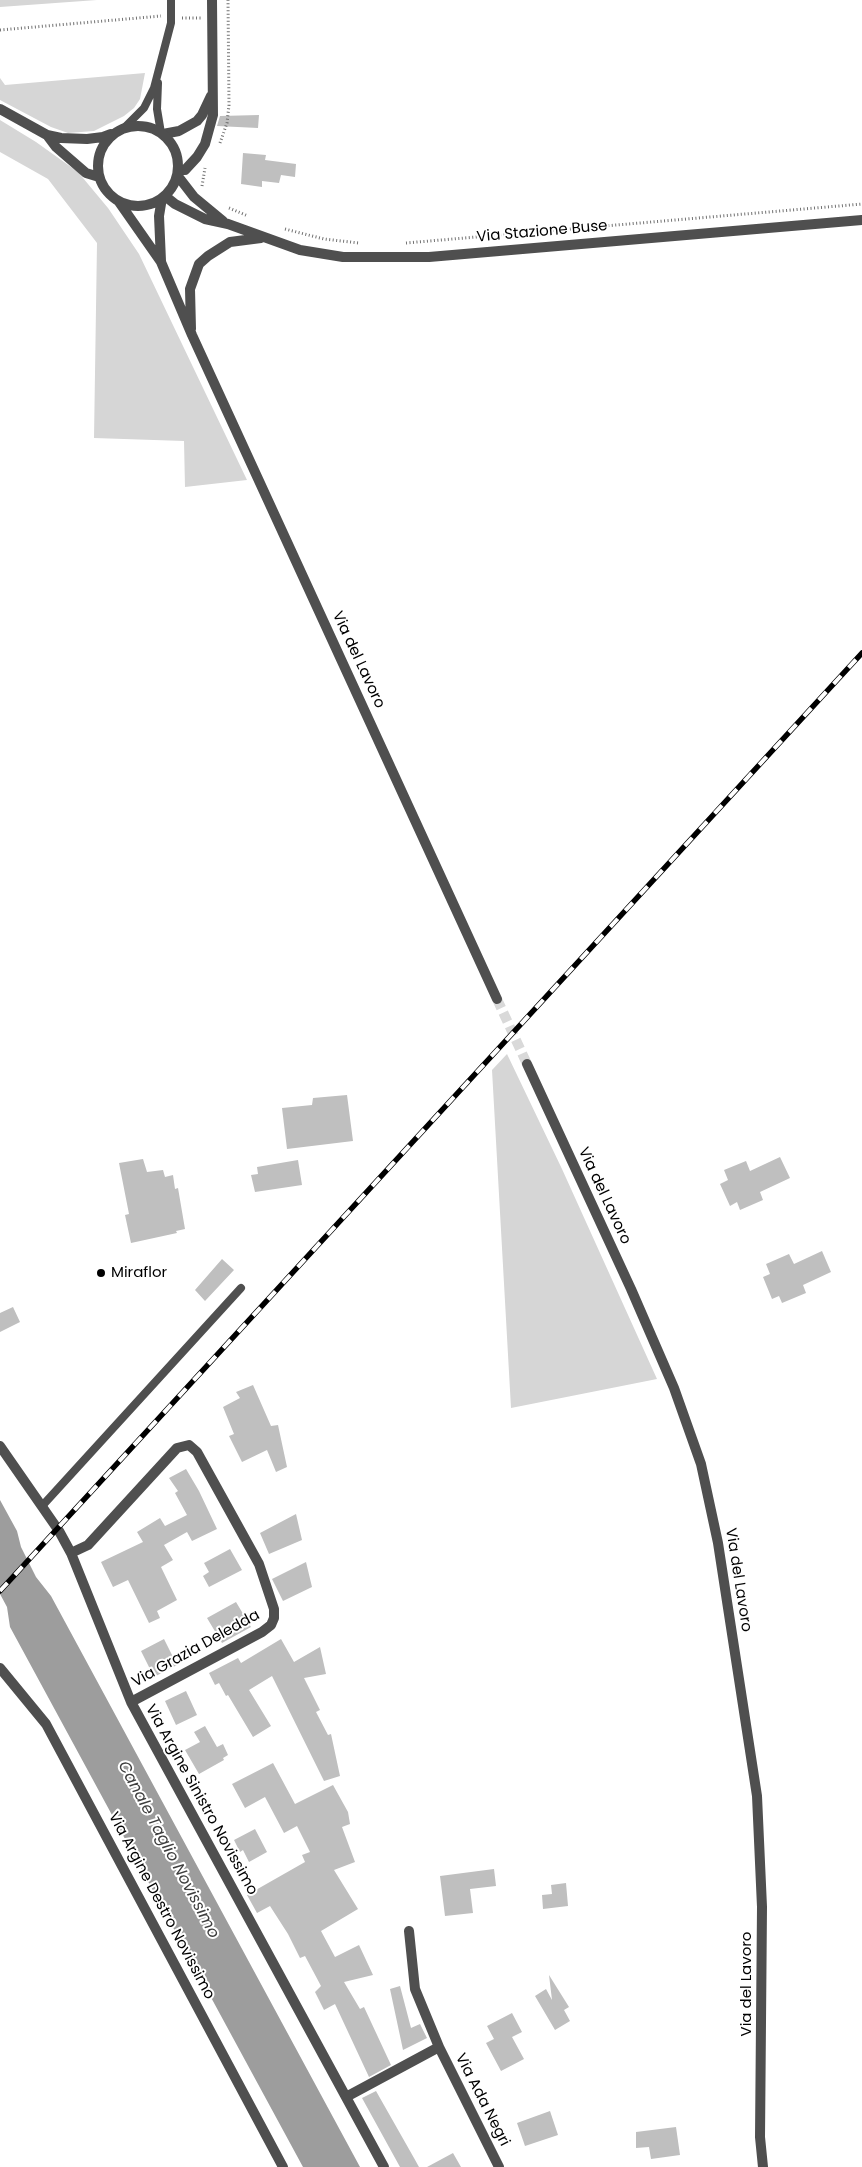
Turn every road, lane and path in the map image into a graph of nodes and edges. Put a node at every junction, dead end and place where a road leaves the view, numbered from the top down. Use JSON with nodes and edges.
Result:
{"nodes":[{"id":1,"x":171,"y":0,"type":"edge"},
{"id":2,"x":212,"y":0,"type":"edge"},
{"id":3,"x":228,"y":0,"type":"edge"},
{"id":4,"x":171,"y":17,"type":"junction"},
{"id":5,"x":229,"y":18,"type":"junction"},
{"id":6,"x":213,"y":19,"type":"junction"},
{"id":7,"x":0,"y":30,"type":"edge"},
{"id":8,"x":159,"y":71,"type":"junction"},
{"id":9,"x":212,"y":93,"type":"junction"},
{"id":10,"x":0,"y":109,"type":"edge"},
{"id":11,"x":120,"y":130,"type":"junction"},
{"id":12,"x":162,"y":133,"type":"junction"},
{"id":13,"x":47,"y":135,"type":"junction"},
{"id":14,"x":218,"y":146,"type":"dead end"},
{"id":15,"x":210,"y":160,"type":"dead end"},
{"id":16,"x":178,"y":172,"type":"junction"},
{"id":17,"x":99,"y":177,"type":"junction"},
{"id":18,"x":203,"y":190,"type":"dead end"},
{"id":19,"x":163,"y":197,"type":"junction"},
{"id":20,"x":119,"y":202,"type":"junction"},
{"id":21,"x":222,"y":204,"type":"dead end"},
{"id":22,"x":862,"y":204,"type":"edge"},
{"id":23,"x":254,"y":219,"type":"dead end"},
{"id":24,"x":862,"y":220,"type":"edge"},
{"id":25,"x":228,"y":224,"type":"junction"},
{"id":26,"x":283,"y":229,"type":"dead end"},
{"id":27,"x":262,"y":238,"type":"junction"},
{"id":28,"x":365,"y":243,"type":"dead end"},
{"id":29,"x":403,"y":243,"type":"dead end"},
{"id":30,"x":161,"y":262,"type":"junction"},
{"id":31,"x":192,"y":335,"type":"junction"},
{"id":32,"x":497,"y":999,"type":"tunnel mouth"},
{"id":33,"x":527,"y":1064,"type":"tunnel mouth"},
{"id":34,"x":241,"y":1288,"type":"dead end"},
{"id":35,"x":0,"y":1446,"type":"edge"},
{"id":36,"x":42,"y":1505,"type":"junction"},
{"id":37,"x":71,"y":1553,"type":"junction"},
{"id":38,"x":0,"y":1668,"type":"edge"},
{"id":39,"x":131,"y":1702,"type":"junction"},
{"id":40,"x":409,"y":1931,"type":"dead end"},
{"id":41,"x":439,"y":2047,"type":"junction"},
{"id":42,"x":346,"y":2097,"type":"junction"},
{"id":43,"x":760,"y":2137,"type":"junction"},
{"id":44,"x":283,"y":2167,"type":"edge"},
{"id":45,"x":384,"y":2167,"type":"edge"},
{"id":46,"x":499,"y":2167,"type":"edge"},
{"id":47,"x":756,"y":2167,"type":"edge"},
{"id":48,"x":763,"y":2167,"type":"edge"}],
"edges":[{"from":1,"to":4,"type":"lane"},
{"from":2,"to":6,"type":"street"},
{"from":3,"to":5,"type":"path"},
{"from":4,"to":6,"type":"path"},
{"from":4,"to":7,"type":"path"},
{"from":4,"to":8,"type":"lane"},
{"from":5,"to":6,"type":"path"},
{"from":5,"to":14,"type":"path"},
{"from":6,"to":9,"type":"street"},
{"from":8,"to":11,"type":"lane"},
{"from":8,"to":12,"type":"lane"},
{"from":9,"to":12,"type":"street"},
{"from":9,"to":16,"type":"street"},
{"from":10,"to":13,"type":"street"},
{"from":11,"to":12,"type":"street"},
{"from":11,"to":13,"type":"street"},
{"from":11,"to":17,"type":"street"},
{"from":12,"to":16,"type":"street"},
{"from":13,"to":17,"type":"street"},
{"from":15,"to":18,"type":"path"},
{"from":16,"to":19,"type":"street"},
{"from":16,"to":25,"type":"street","name":"Via Stazione Buse"},
{"from":17,"to":20,"type":"street"},
{"from":19,"to":20,"type":"street"},
{"from":19,"to":25,"type":"street","name":"Via Stazione Buse"},
{"from":19,"to":30,"type":"street","name":"Via del Lavoro"},
{"from":20,"to":30,"type":"street","name":"Via del Lavoro"},
{"from":21,"to":23,"type":"path"},
{"from":22,"to":29,"type":"path"},
{"from":24,"to":27,"type":"street","name":"Via Stazione Buse"},
{"from":25,"to":27,"type":"street","name":"Via Stazione Buse"},
{"from":26,"to":28,"type":"path"},
{"from":27,"to":31,"type":"street","name":"Via del Lavoro"},
{"from":30,"to":31,"type":"street","name":"Via del Lavoro"},
{"from":31,"to":32,"type":"street","name":"Via del Lavoro"},
{"from":33,"to":43,"type":"street","name":"Via del Lavoro"},
{"from":34,"to":36,"type":"lane"},
{"from":35,"to":36,"type":"street","name":"Via Argine Sinistro Novissimo"},
{"from":36,"to":37,"type":"street","name":"Via Argine Sinistro Novissimo"},
{"from":37,"to":39,"type":"street","name":"Via Argine Sinistro Novissimo"},
{"from":37,"to":39,"type":"street","name":"Via Grazia Deledda"},
{"from":38,"to":44,"type":"street","name":"Via Argine Destro Novissimo"},
{"from":39,"to":42,"type":"street","name":"Via Argine Sinistro Novissimo"},
{"from":40,"to":41,"type":"street","name":"Via Ada Negri"},
{"from":41,"to":42,"type":"street","name":"Via Ada Negri"},
{"from":41,"to":46,"type":"street","name":"Via Ada Negri"},
{"from":42,"to":45,"type":"street","name":"Via Argine Sinistro Novissimo"},
{"from":43,"to":47,"type":"street","name":"Via del Lavoro"},
{"from":43,"to":48,"type":"street","name":"Via del Lavoro"}]}
